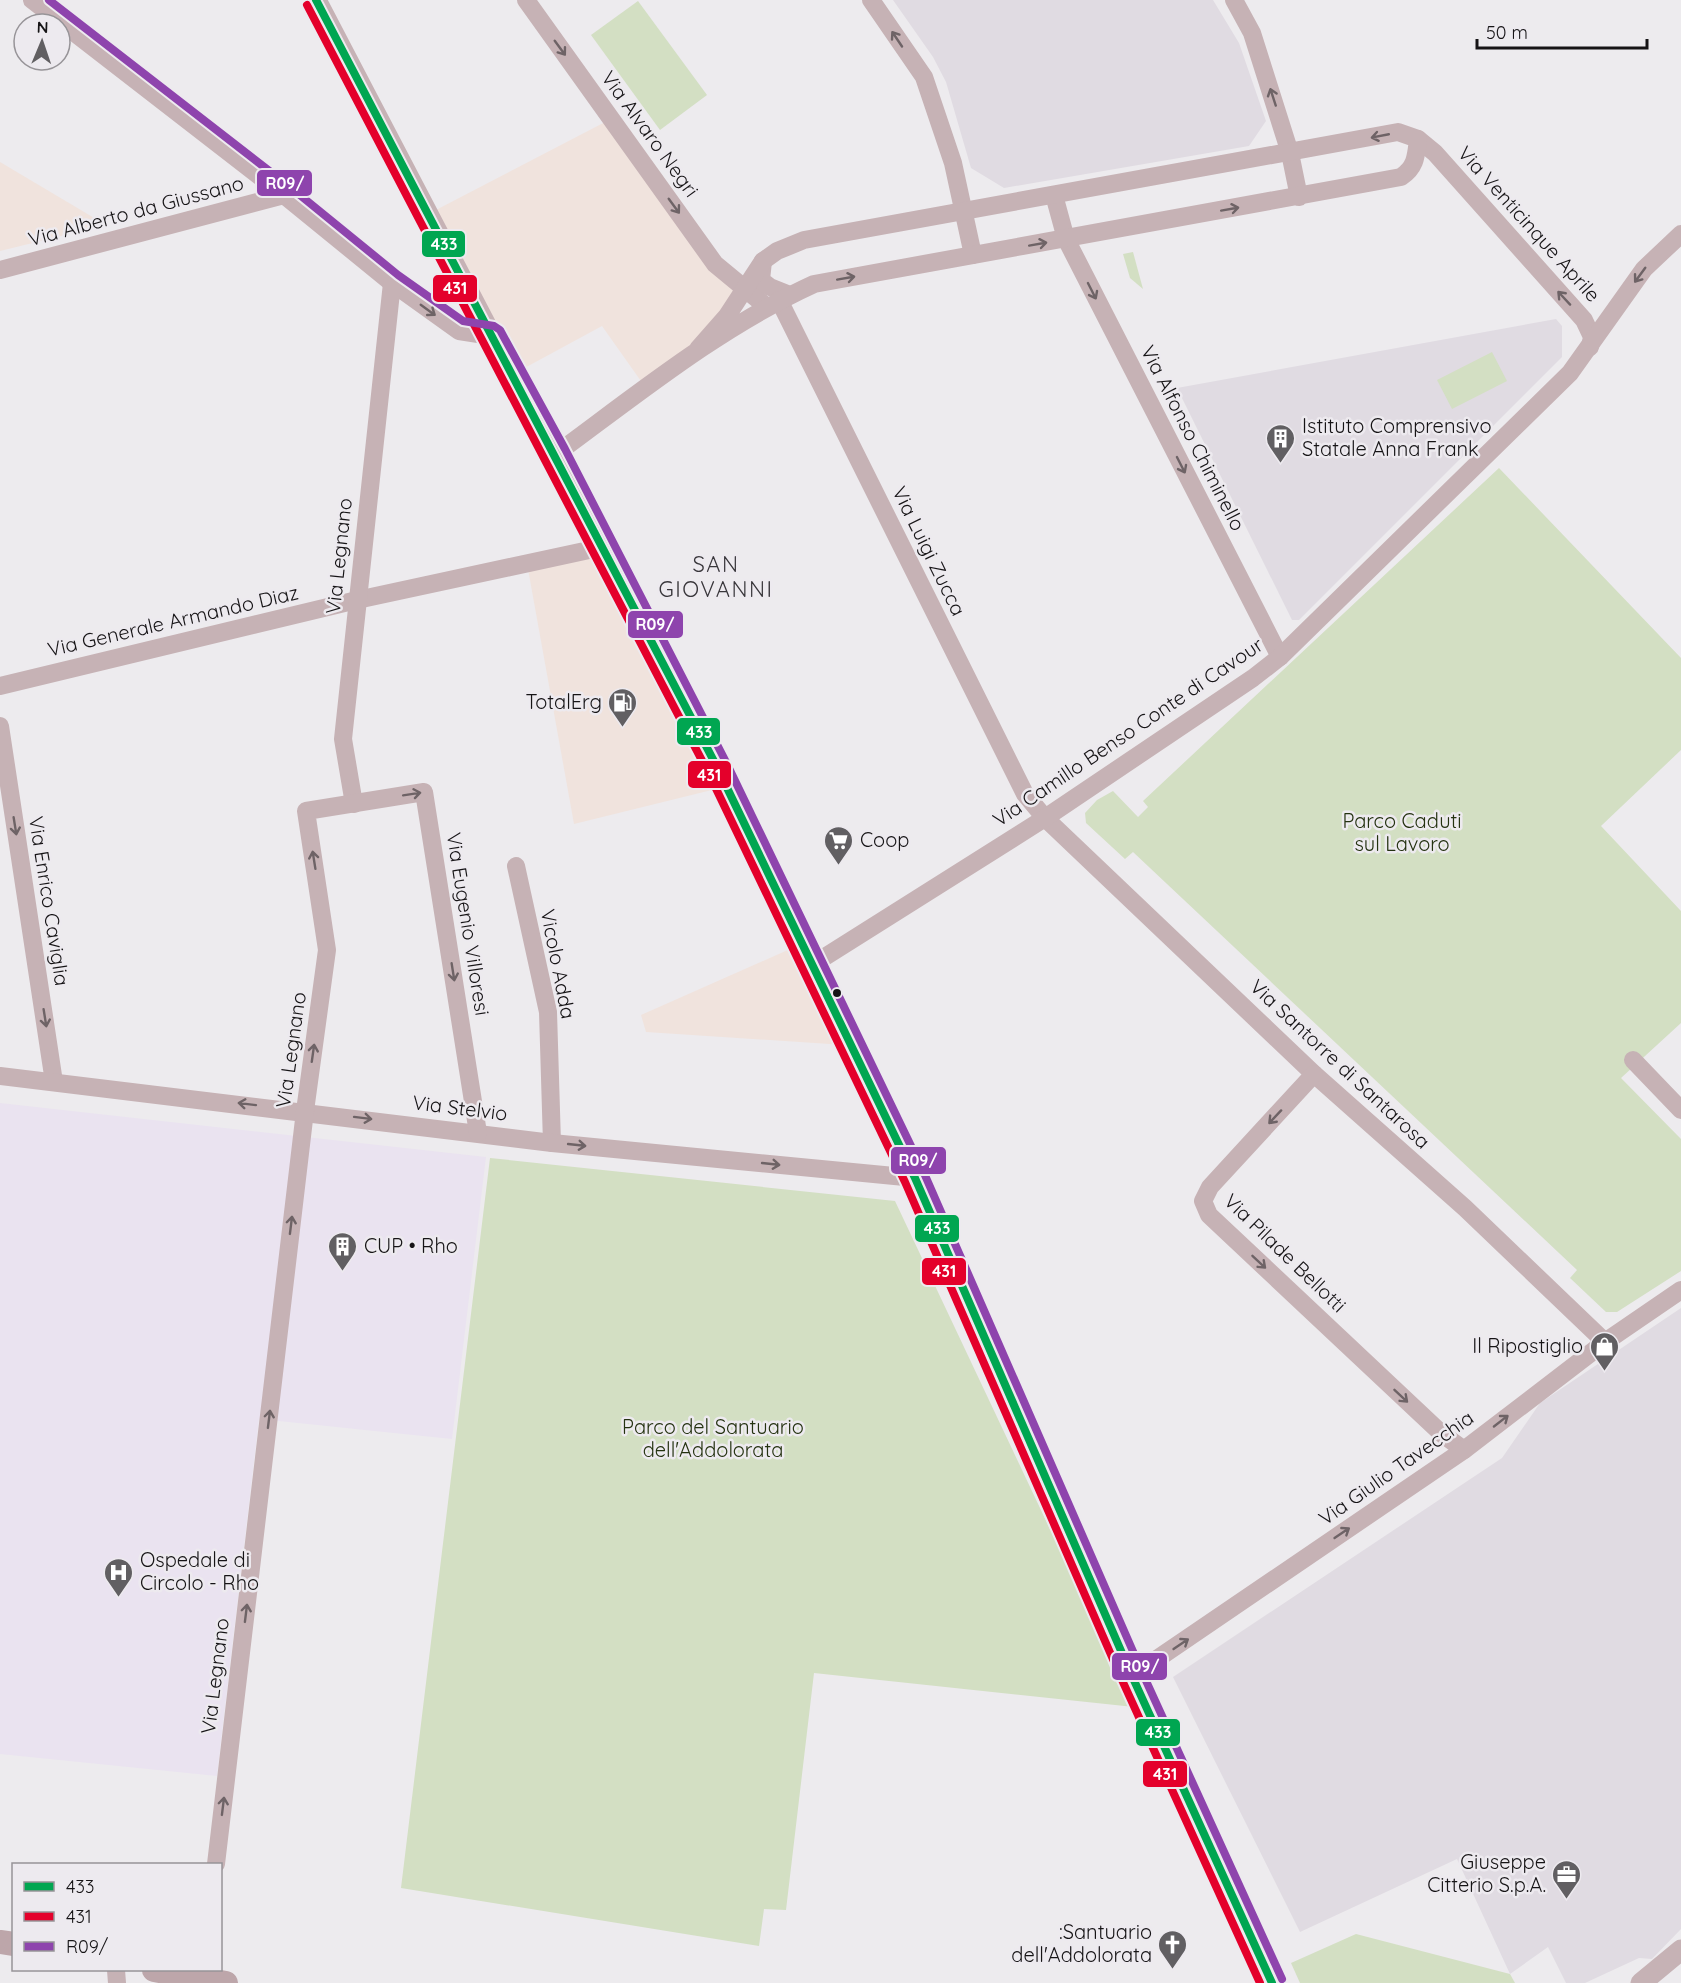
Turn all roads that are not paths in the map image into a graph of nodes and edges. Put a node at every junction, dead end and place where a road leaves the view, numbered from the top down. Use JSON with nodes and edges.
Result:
{"nodes":[{"id":1,"x":32,"y":0,"type":"edge"},
{"id":2,"x":316,"y":0,"type":"edge"},
{"id":3,"x":526,"y":0,"type":"edge"},
{"id":4,"x":871,"y":0,"type":"edge"},
{"id":5,"x":1234,"y":0,"type":"edge"},
{"id":6,"x":1418,"y":139,"type":"junction"},
{"id":7,"x":1290,"y":153,"type":"junction"},
{"id":8,"x":284,"y":195,"type":"junction"},
{"id":9,"x":1054,"y":195,"type":"junction"},
{"id":10,"x":1299,"y":196,"type":"junction"},
{"id":11,"x":965,"y":211,"type":"junction"},
{"id":12,"x":1681,"y":234,"type":"edge"},
{"id":13,"x":1066,"y":239,"type":"junction"},
{"id":14,"x":973,"y":255,"type":"junction"},
{"id":15,"x":763,"y":261,"type":"junction"},
{"id":16,"x":0,"y":270,"type":"edge"},
{"id":17,"x":392,"y":283,"type":"junction"},
{"id":18,"x":746,"y":288,"type":"junction"},
{"id":19,"x":779,"y":301,"type":"junction"},
{"id":20,"x":491,"y":336,"type":"junction"},
{"id":21,"x":1590,"y":347,"type":"junction"},
{"id":22,"x":698,"y":349,"type":"junction"},
{"id":23,"x":556,"y":454,"type":"junction"},
{"id":24,"x":603,"y":547,"type":"junction"},
{"id":25,"x":357,"y":600,"type":"junction"},
{"id":26,"x":1280,"y":657,"type":"junction"},
{"id":27,"x":0,"y":686,"type":"edge"},
{"id":28,"x":0,"y":726,"type":"edge"},
{"id":29,"x":354,"y":804,"type":"junction"},
{"id":30,"x":1045,"y":818,"type":"junction"},
{"id":31,"x":516,"y":866,"type":"dead end"},
{"id":32,"x":812,"y":965,"type":"junction"},
{"id":33,"x":1633,"y":1060,"type":"dead end"},
{"id":34,"x":1314,"y":1074,"type":"junction"},
{"id":35,"x":0,"y":1076,"type":"edge"},
{"id":36,"x":54,"y":1082,"type":"junction"},
{"id":37,"x":1681,"y":1110,"type":"edge"},
{"id":38,"x":305,"y":1111,"type":"junction"},
{"id":39,"x":478,"y":1133,"type":"junction"},
{"id":40,"x":552,"y":1143,"type":"junction"},
{"id":41,"x":915,"y":1178,"type":"junction"},
{"id":42,"x":1681,"y":1290,"type":"edge"},
{"id":43,"x":1605,"y":1342,"type":"junction"},
{"id":44,"x":1464,"y":1450,"type":"junction"},
{"id":45,"x":1132,"y":1676,"type":"junction"},
{"id":46,"x":216,"y":1863,"type":"edge"},
{"id":47,"x":1681,"y":1953,"type":"edge"},
{"id":48,"x":166,"y":1971,"type":"edge"},
{"id":49,"x":202,"y":1974,"type":"edge"},
{"id":50,"x":226,"y":1983,"type":"edge"},
{"id":51,"x":1272,"y":1983,"type":"edge"},
{"id":52,"x":1641,"y":1983,"type":"edge"},
{"id":53,"x":1663,"y":1983,"type":"edge"}],
"edges":[{"from":1,"to":8,"type":"street"},
{"from":2,"to":20,"type":"street"},
{"from":3,"to":18,"type":"street","name":"Via Alvaro Negri","one_way":true},
{"from":11,"to":4,"type":"street","one_way":true},
{"from":7,"to":5,"type":"street","one_way":true},
{"from":6,"to":7,"type":"street","one_way":true},
{"from":6,"to":10,"type":"street"},
{"from":21,"to":6,"type":"street","name":"Via Venticinque Aprile","one_way":true},
{"from":7,"to":9,"type":"street"},
{"from":7,"to":10,"type":"street"},
{"from":8,"to":16,"type":"street","name":"Via Alberto da Giussano"},
{"from":8,"to":17,"type":"street"},
{"from":9,"to":11,"type":"street"},
{"from":9,"to":13,"type":"street"},
{"from":13,"to":10,"type":"street","one_way":true},
{"from":11,"to":14,"type":"street"},
{"from":11,"to":15,"type":"street"},
{"from":12,"to":21,"type":"street","name":"Via Camillo Benso Conte di Cavour","one_way":true},
{"from":14,"to":13,"type":"street","one_way":true},
{"from":13,"to":26,"type":"street","name":"Via Alfonso Chiminello","one_way":true},
{"from":19,"to":14,"type":"street","one_way":true},
{"from":15,"to":18,"type":"street"},
{"from":15,"to":19,"type":"street"},
{"from":17,"to":20,"type":"street","one_way":true},
{"from":17,"to":25,"type":"street","name":"Via Legnano"},
{"from":18,"to":19,"type":"street"},
{"from":18,"to":22,"type":"street"},
{"from":19,"to":22,"type":"street"},
{"from":19,"to":30,"type":"street","name":"Via Luigi Zucca"},
{"from":20,"to":23,"type":"street"},
{"from":21,"to":26,"type":"street","name":"Via Camillo Benso Conte di Cavour"},
{"from":22,"to":23,"type":"street"},
{"from":23,"to":24,"type":"street"},
{"from":24,"to":25,"type":"street","name":"Via Generale Armando Diaz"},
{"from":24,"to":32,"type":"street"},
{"from":25,"to":27,"type":"street","name":"Via Generale Armando Diaz"},
{"from":25,"to":29,"type":"street","name":"Via Legnano"},
{"from":26,"to":30,"type":"street","name":"Via Camillo Benso Conte di Cavour"},
{"from":28,"to":36,"type":"street","name":"Via Enrico Caviglia","one_way":true},
{"from":38,"to":29,"type":"street","name":"Via Legnano","one_way":true},
{"from":29,"to":39,"type":"street","name":"Via Eugenio Villoresi","one_way":true},
{"from":30,"to":32,"type":"street","name":"Via Camillo Benso Conte di Cavour"},
{"from":30,"to":34,"type":"street","name":"Via Santorre di Santarosa"},
{"from":31,"to":40,"type":"street","name":"Vicolo Adda"},
{"from":32,"to":41,"type":"street"},
{"from":33,"to":37,"type":"street"},
{"from":34,"to":43,"type":"street","name":"Via Santorre di Santarosa"},
{"from":34,"to":44,"type":"street","name":"Via Pilade Bellotti","one_way":true},
{"from":35,"to":36,"type":"street","name":"Via Stelvio"},
{"from":38,"to":36,"type":"street","name":"Via Stelvio","one_way":true},
{"from":38,"to":39,"type":"street","name":"Via Stelvio","one_way":true},
{"from":46,"to":38,"type":"street","name":"Via Legnano","one_way":true},
{"from":39,"to":40,"type":"street","name":"Via Stelvio"},
{"from":40,"to":41,"type":"street","name":"Via Stelvio","one_way":true},
{"from":41,"to":45,"type":"street"},
{"from":42,"to":43,"type":"street","name":"Via Giulio Tavecchia"},
{"from":44,"to":43,"type":"street","name":"Via Giulio Tavecchia","one_way":true},
{"from":45,"to":44,"type":"street","name":"Via Giulio Tavecchia","one_way":true},
{"from":45,"to":51,"type":"street"},
{"from":47,"to":52,"type":"street"},
{"from":47,"to":53,"type":"street"},
{"from":48,"to":49,"type":"main road"},
{"from":49,"to":50,"type":"main road"}]}
